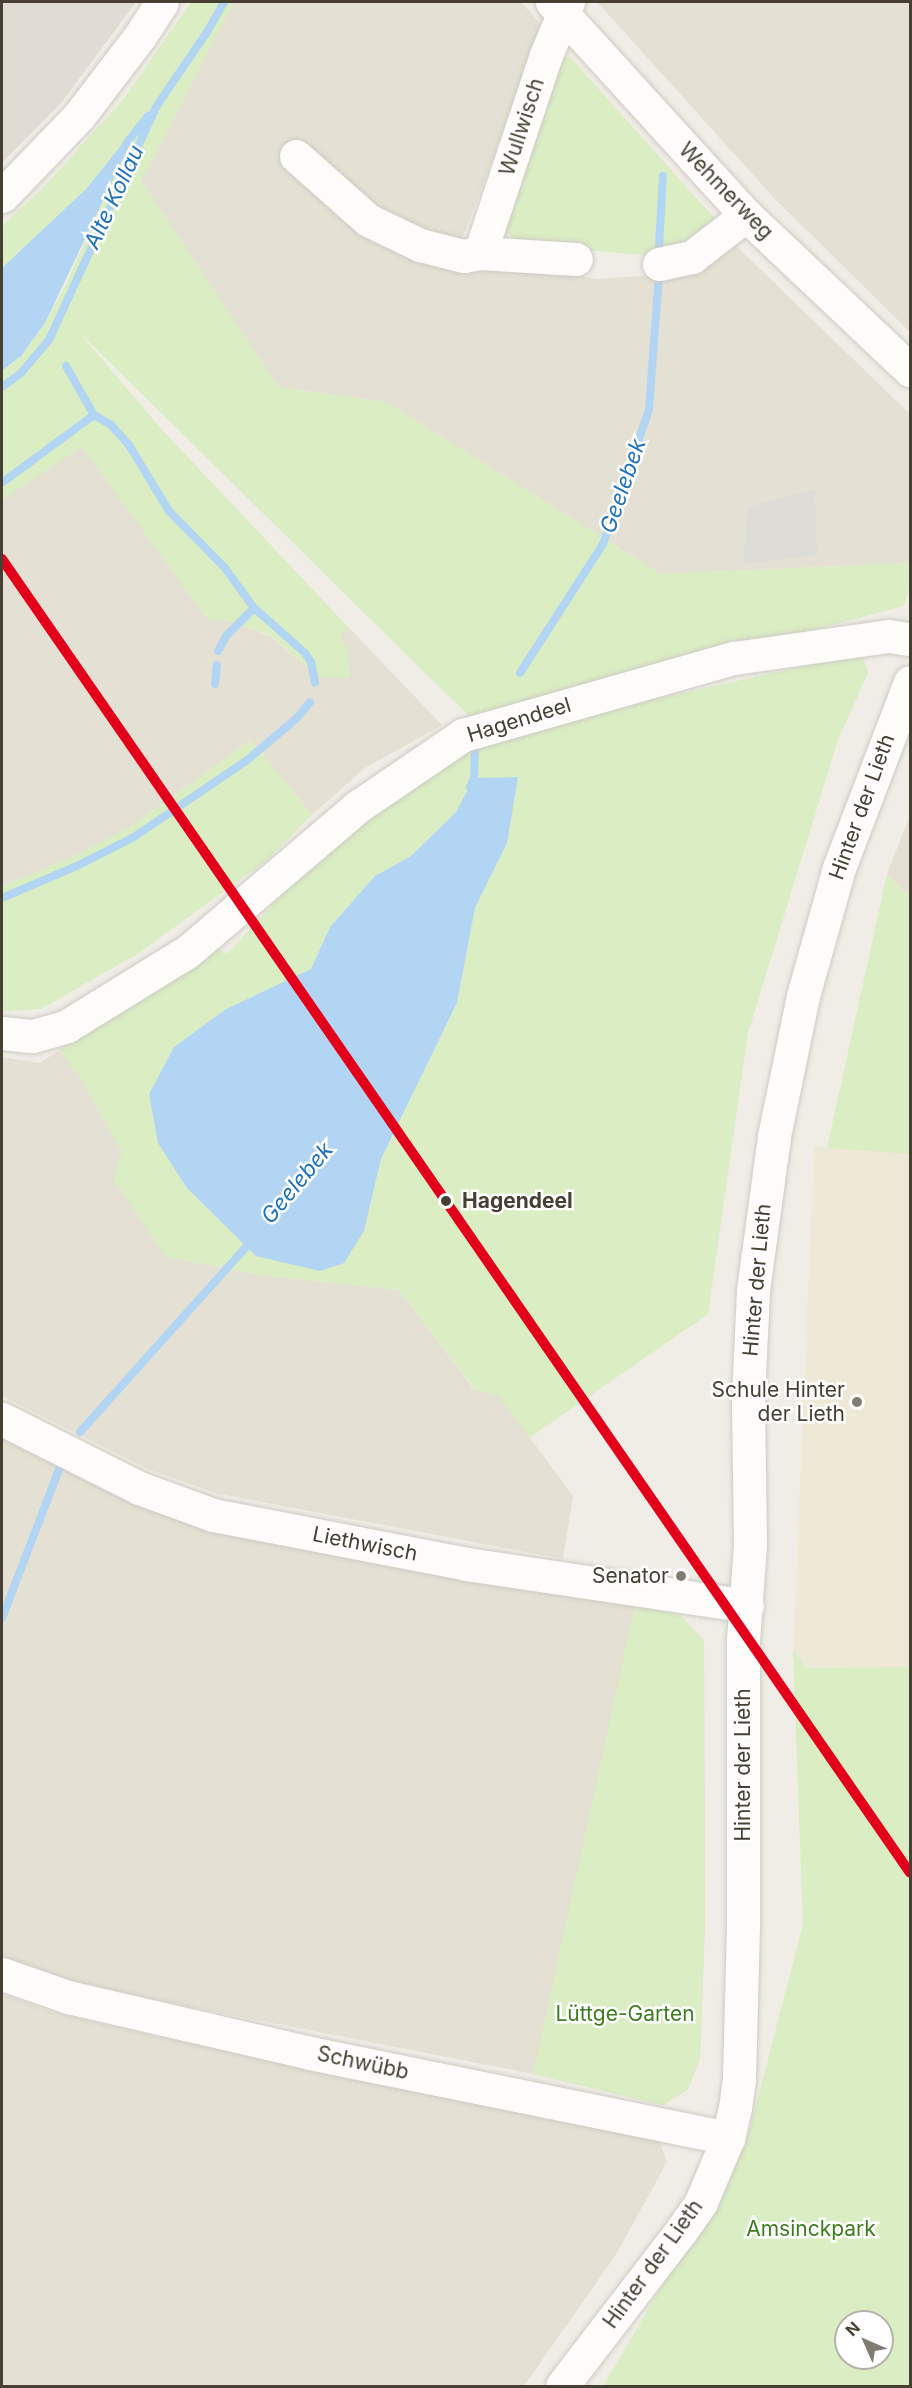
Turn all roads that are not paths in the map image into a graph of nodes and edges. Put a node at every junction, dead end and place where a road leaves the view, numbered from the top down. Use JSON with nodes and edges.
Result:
{"nodes":[{"id":1,"x":162,"y":2,"type":"edge"},
{"id":2,"x":561,"y":6,"type":"edge"},
{"id":3,"x":296,"y":156,"type":"dead end"},
{"id":4,"x":2,"y":196,"type":"edge"},
{"id":5,"x":746,"y":215,"type":"junction"},
{"id":6,"x":480,"y":254,"type":"junction"},
{"id":7,"x":576,"y":259,"type":"dead end"},
{"id":8,"x":659,"y":264,"type":"dead end"},
{"id":9,"x":910,"y":370,"type":"edge"},
{"id":10,"x":910,"y":639,"type":"edge"},
{"id":11,"x":910,"y":682,"type":"edge"},
{"id":12,"x":2,"y":1033,"type":"edge"},
{"id":13,"x":2,"y":1419,"type":"edge"},
{"id":14,"x":747,"y":1606,"type":"junction"},
{"id":15,"x":2,"y":1974,"type":"edge"},
{"id":16,"x":728,"y":2139,"type":"junction"},
{"id":17,"x":562,"y":2386,"type":"edge"}],
"edges":[{"from":1,"to":4,"type":"street"},
{"from":2,"to":5,"type":"street","name":"Wehmerweg"},
{"from":2,"to":6,"type":"street","name":"Wullwisch"},
{"from":3,"to":6,"type":"street"},
{"from":5,"to":8,"type":"street"},
{"from":5,"to":9,"type":"street","name":"Wehmerweg"},
{"from":6,"to":7,"type":"street"},
{"from":10,"to":12,"type":"street","name":"Hagendeel"},
{"from":11,"to":14,"type":"street","name":"Hinter der Lieth"},
{"from":13,"to":14,"type":"street","name":"Liethwisch"},
{"from":14,"to":16,"type":"street","name":"Hinter der Lieth"},
{"from":15,"to":16,"type":"street","name":"Schwübb"},
{"from":16,"to":17,"type":"street","name":"Hinter der Lieth"}]}
